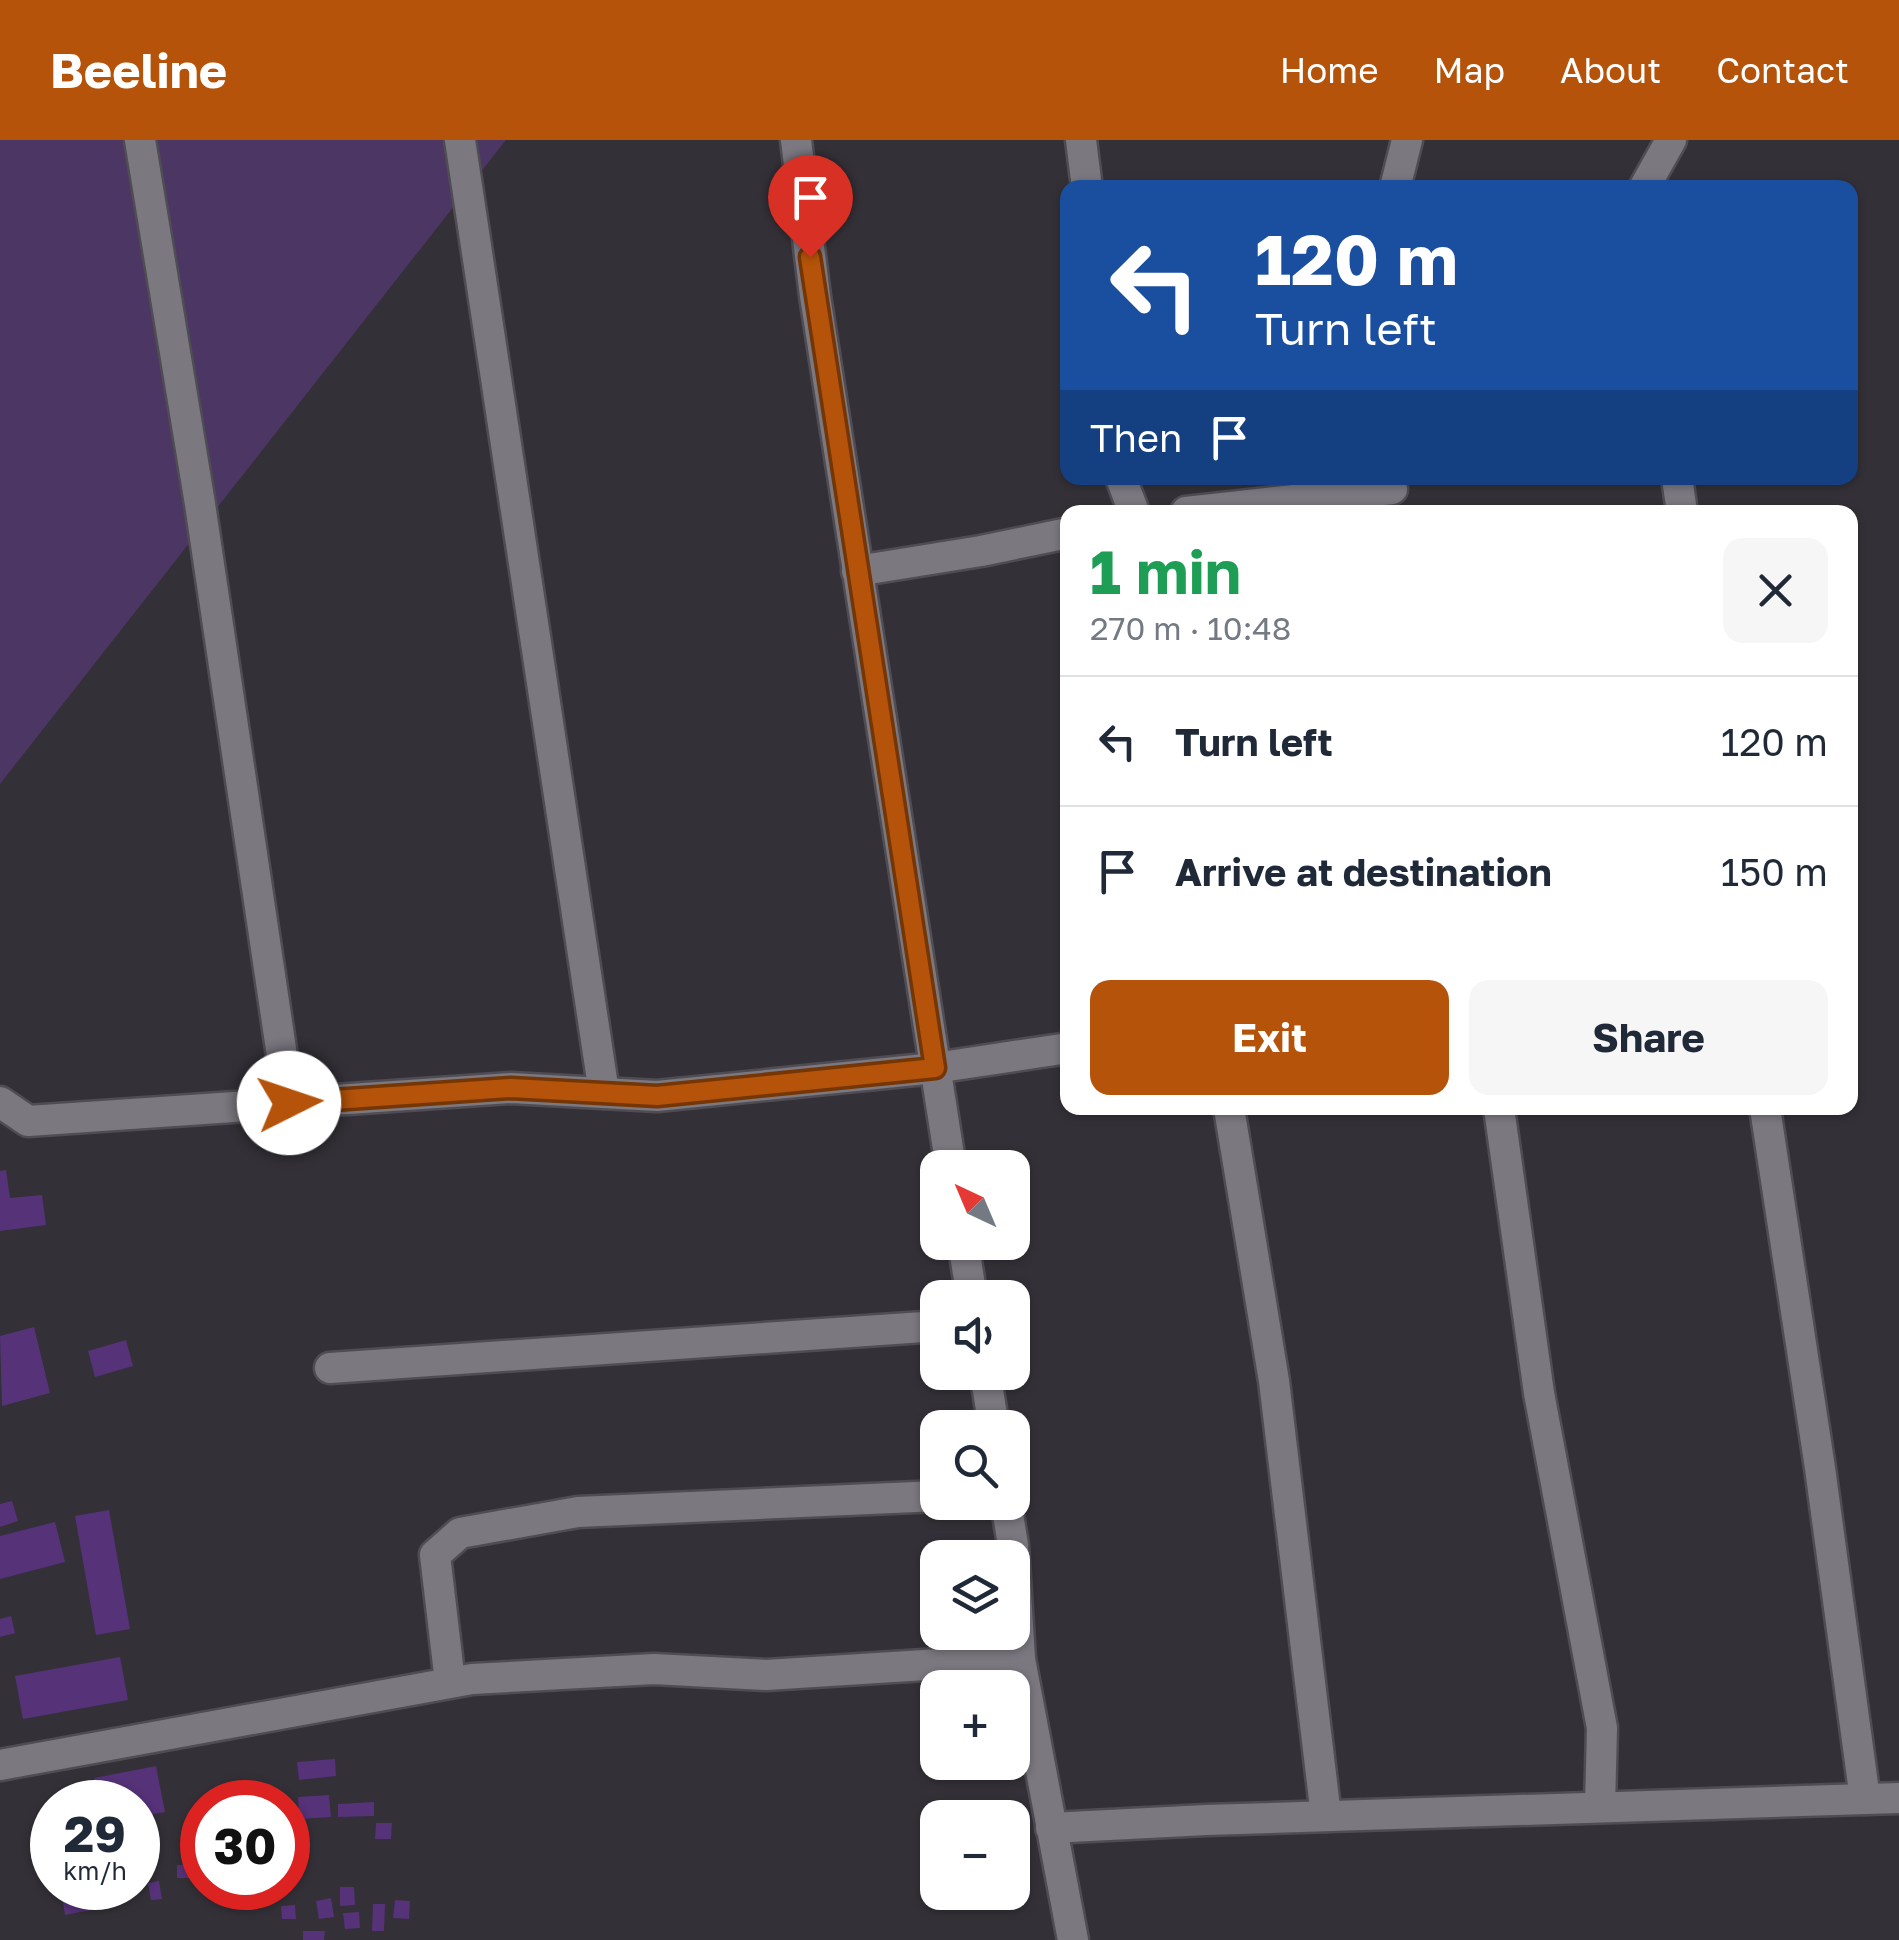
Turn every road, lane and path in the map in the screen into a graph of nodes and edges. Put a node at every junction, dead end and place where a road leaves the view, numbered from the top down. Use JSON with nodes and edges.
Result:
{"nodes":[{"id":1,"x":140,"y":140,"type":"edge"},
{"id":2,"x":460,"y":140,"type":"edge"},
{"id":3,"x":796,"y":140,"type":"edge"},
{"id":4,"x":1081,"y":140,"type":"edge"},
{"id":5,"x":1407,"y":140,"type":"edge"},
{"id":6,"x":1672,"y":140,"type":"edge"},
{"id":7,"x":1085,"y":180,"type":"edge"},
{"id":8,"x":1397,"y":180,"type":"edge"},
{"id":9,"x":1649,"y":180,"type":"edge"},
{"id":10,"x":1392,"y":493,"type":"edge"},
{"id":11,"x":1262,"y":505,"type":"edge"},
{"id":12,"x":1060,"y":535,"type":"edge"},
{"id":13,"x":856,"y":572,"type":"junction"},
{"id":14,"x":1060,"y":1049,"type":"edge"},
{"id":15,"x":935,"y":1068,"type":"junction"},
{"id":16,"x":604,"y":1093,"type":"junction"},
{"id":17,"x":0,"y":1102,"type":"edge"},
{"id":18,"x":289,"y":1103,"type":"junction"},
{"id":19,"x":1229,"y":1115,"type":"edge"},
{"id":20,"x":1500,"y":1115,"type":"edge"},
{"id":21,"x":1767,"y":1115,"type":"edge"},
{"id":22,"x":948,"y":1150,"type":"edge"},
{"id":23,"x":920,"y":1327,"type":"edge"},
{"id":24,"x":330,"y":1368,"type":"dead end"},
{"id":25,"x":920,"y":1497,"type":"edge"},
{"id":26,"x":1009,"y":1520,"type":"edge"},
{"id":27,"x":1020,"y":1659,"type":"junction"},
{"id":28,"x":450,"y":1682,"type":"junction"},
{"id":29,"x":0,"y":1766,"type":"edge"},
{"id":30,"x":1899,"y":1798,"type":"edge"},
{"id":31,"x":1865,"y":1799,"type":"junction"},
{"id":32,"x":1600,"y":1808,"type":"junction"},
{"id":33,"x":1326,"y":1816,"type":"junction"},
{"id":34,"x":1051,"y":1828,"type":"junction"},
{"id":35,"x":1073,"y":1940,"type":"edge"}],
"edges":[{"from":1,"to":18,"type":"street"},
{"from":2,"to":16,"type":"street"},
{"from":3,"to":13,"type":"street"},
{"from":4,"to":7,"type":"street"},
{"from":5,"to":8,"type":"street"},
{"from":6,"to":9,"type":"street"},
{"from":10,"to":11,"type":"street"},
{"from":12,"to":13,"type":"street"},
{"from":13,"to":15,"type":"street"},
{"from":14,"to":15,"type":"street"},
{"from":15,"to":16,"type":"street"},
{"from":15,"to":22,"type":"street"},
{"from":16,"to":18,"type":"street"},
{"from":17,"to":18,"type":"street"},
{"from":19,"to":33,"type":"street"},
{"from":20,"to":32,"type":"street"},
{"from":21,"to":31,"type":"street"},
{"from":23,"to":24,"type":"street"},
{"from":25,"to":28,"type":"street"},
{"from":26,"to":27,"type":"street"},
{"from":27,"to":28,"type":"street"},
{"from":27,"to":34,"type":"street"},
{"from":28,"to":29,"type":"street"},
{"from":30,"to":31,"type":"street"},
{"from":31,"to":32,"type":"street"},
{"from":32,"to":33,"type":"street"},
{"from":33,"to":34,"type":"street"},
{"from":34,"to":35,"type":"street"}]}
